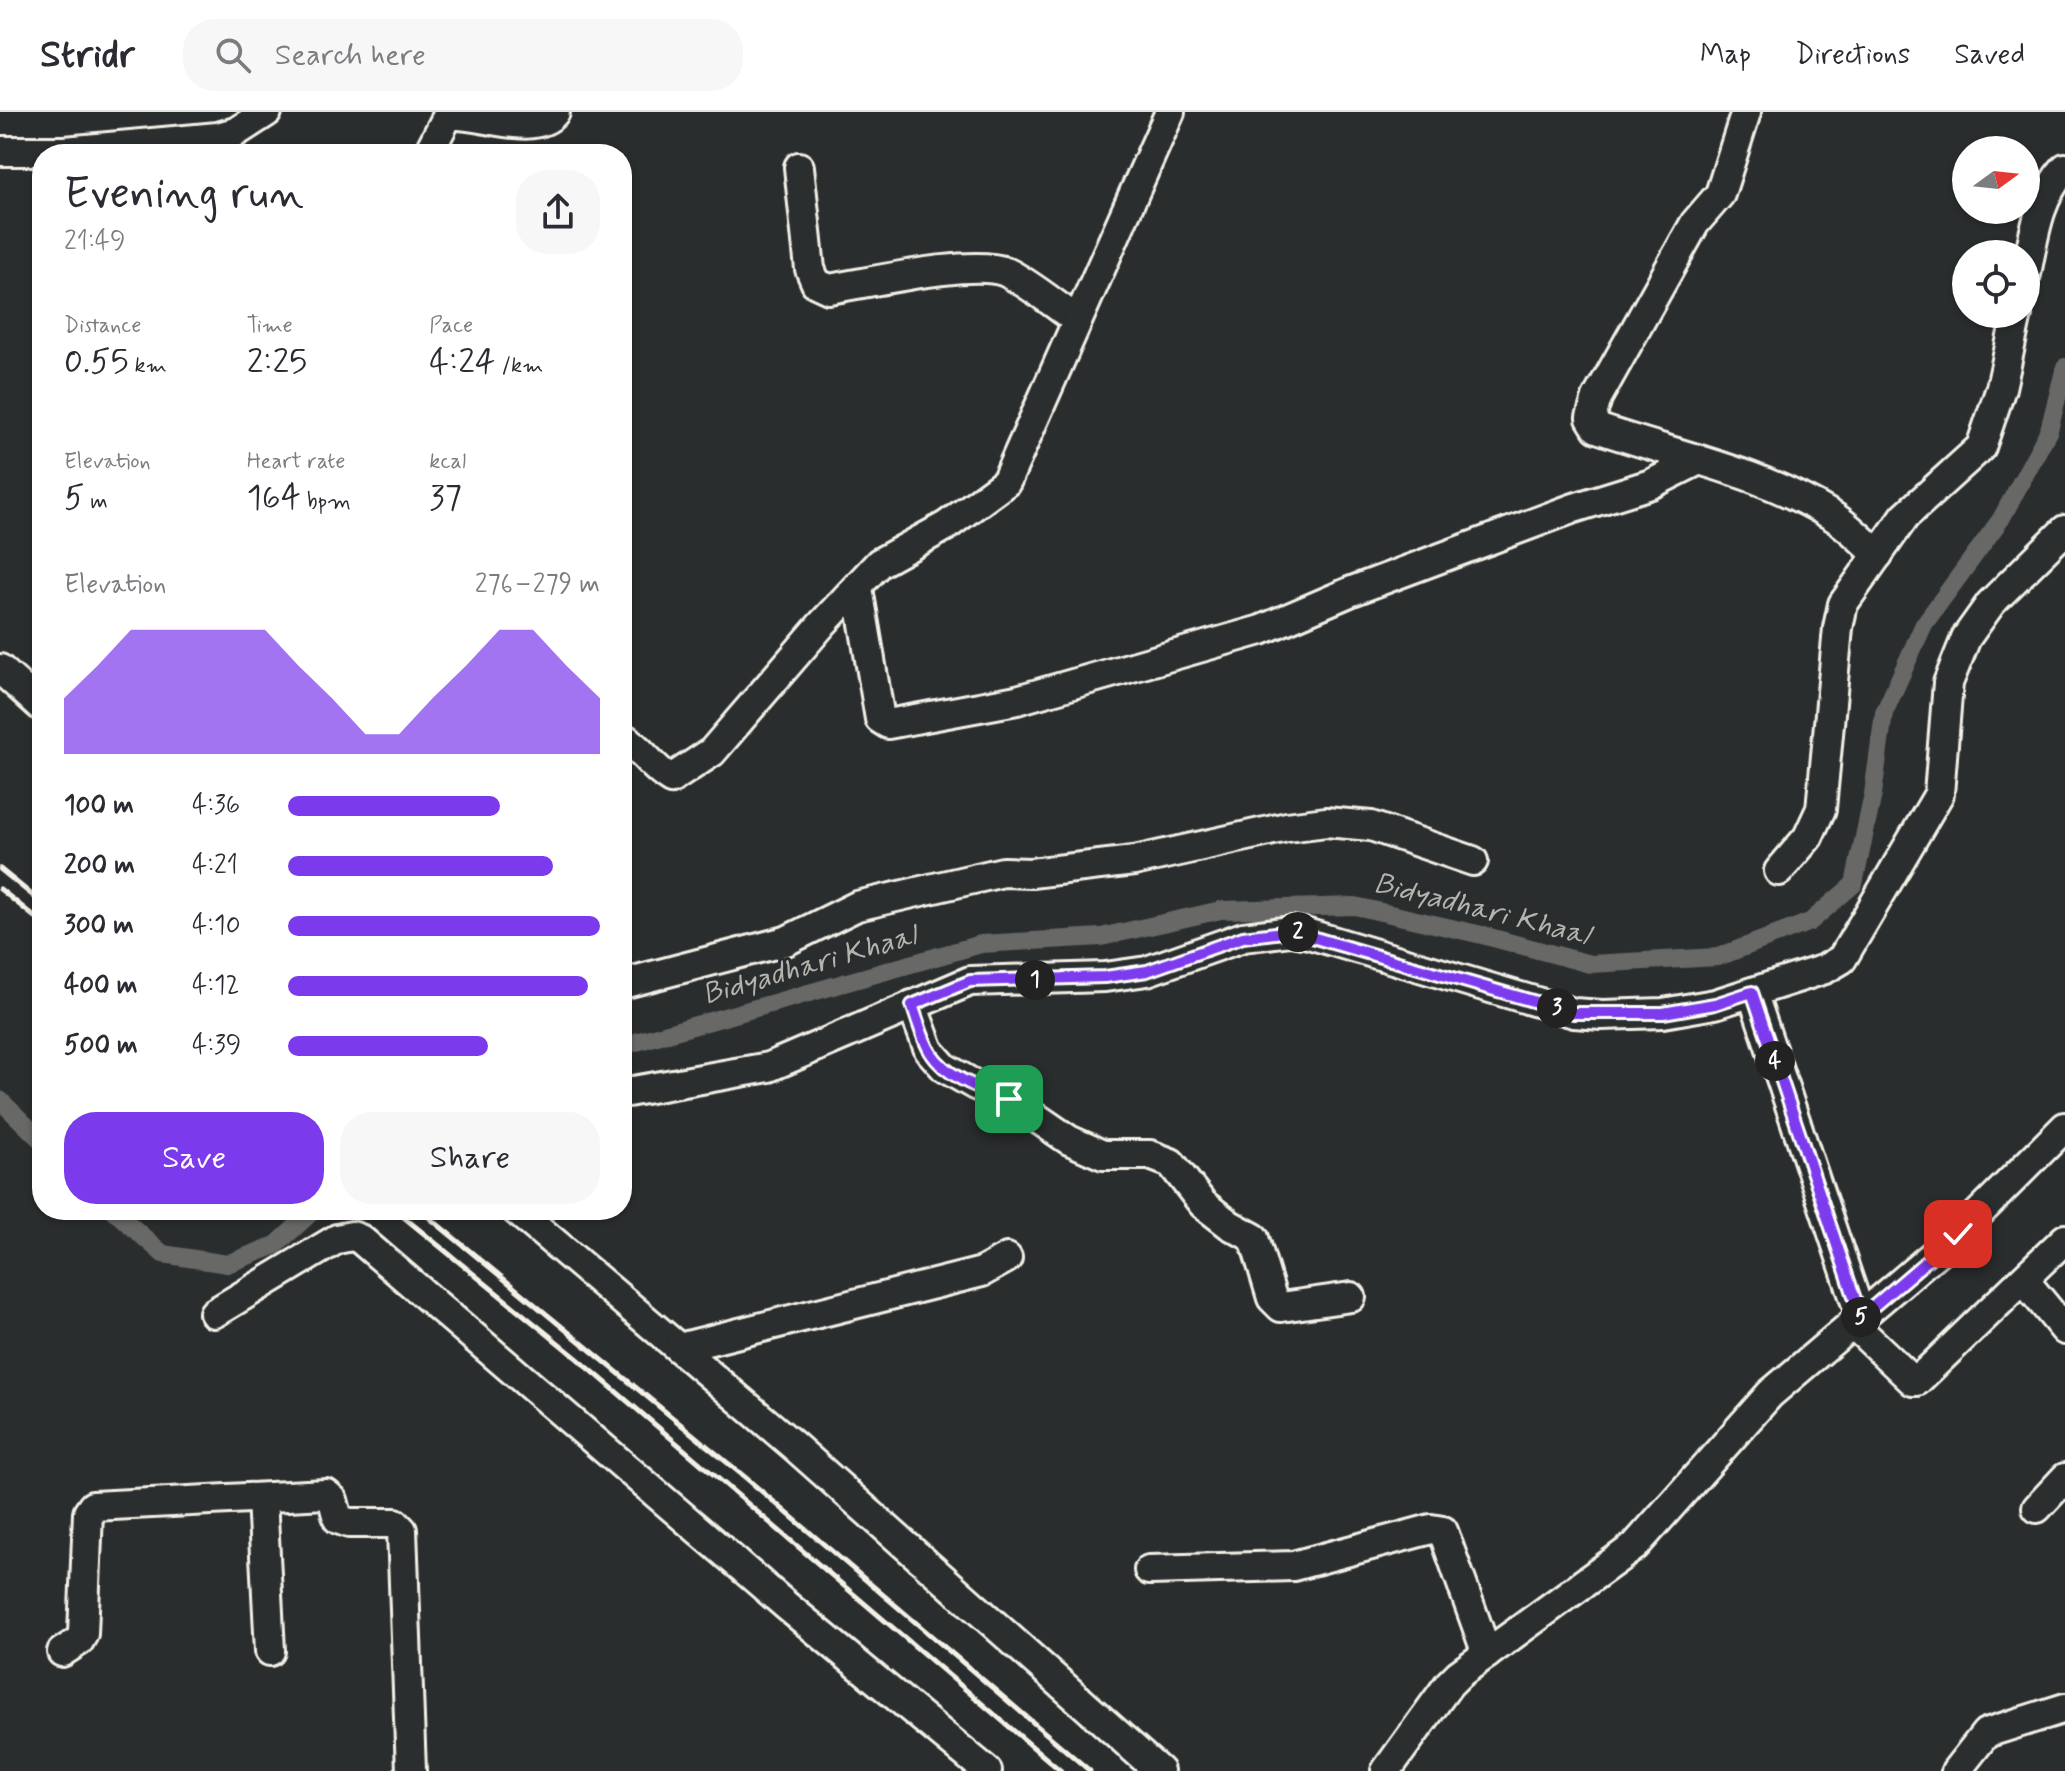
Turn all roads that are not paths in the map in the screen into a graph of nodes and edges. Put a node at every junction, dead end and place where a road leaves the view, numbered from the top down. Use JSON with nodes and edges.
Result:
{"nodes":[{"id":1,"x":267,"y":112,"type":"edge"},
{"id":2,"x":555,"y":112,"type":"edge"},
{"id":3,"x":1170,"y":112,"type":"edge"},
{"id":4,"x":1746,"y":112,"type":"edge"},
{"id":5,"x":142,"y":144,"type":"edge"},
{"id":6,"x":433,"y":144,"type":"edge"},
{"id":7,"x":0,"y":151,"type":"edge"},
{"id":8,"x":32,"y":151,"type":"edge"},
{"id":9,"x":799,"y":167,"type":"dead end"},
{"id":10,"x":2065,"y":168,"type":"edge"},
{"id":11,"x":2033,"y":240,"type":"edge"},
{"id":12,"x":1077,"y":320,"type":"junction"},
{"id":13,"x":2014,"y":328,"type":"edge"},
{"id":14,"x":1699,"y":460,"type":"junction"},
{"id":15,"x":2065,"y":530,"type":"edge"},
{"id":16,"x":1878,"y":555,"type":"junction"},
{"id":17,"x":858,"y":588,"type":"junction"},
{"id":18,"x":0,"y":669,"type":"edge"},
{"id":19,"x":32,"y":697,"type":"edge"},
{"id":20,"x":632,"y":742,"type":"edge"},
{"id":21,"x":1473,"y":861,"type":"dead end"},
{"id":22,"x":1779,"y":871,"type":"dead end"},
{"id":23,"x":632,"y":981,"type":"edge"},
{"id":24,"x":1752,"y":992,"type":"junction"},
{"id":25,"x":912,"y":1005,"type":"junction"},
{"id":26,"x":632,"y":1091,"type":"edge"},
{"id":27,"x":2065,"y":1127,"type":"edge"},
{"id":28,"x":528,"y":1220,"type":"edge"},
{"id":29,"x":2065,"y":1239,"type":"edge"},
{"id":30,"x":1007,"y":1258,"type":"dead end"},
{"id":31,"x":2024,"y":1280,"type":"junction"},
{"id":32,"x":1351,"y":1297,"type":"dead end"},
{"id":33,"x":214,"y":1313,"type":"dead end"},
{"id":34,"x":1857,"y":1320,"type":"junction"},
{"id":35,"x":2065,"y":1330,"type":"edge"},
{"id":36,"x":679,"y":1348,"type":"junction"},
{"id":37,"x":2065,"y":1478,"type":"edge"},
{"id":38,"x":262,"y":1498,"type":"junction"},
{"id":39,"x":2037,"y":1508,"type":"dead end"},
{"id":40,"x":1149,"y":1570,"type":"dead end"},
{"id":41,"x":270,"y":1651,"type":"dead end"},
{"id":42,"x":62,"y":1652,"type":"dead end"},
{"id":43,"x":1487,"y":1654,"type":"junction"},
{"id":44,"x":2065,"y":1708,"type":"edge"},
{"id":45,"x":411,"y":1771,"type":"edge"},
{"id":46,"x":987,"y":1771,"type":"edge"},
{"id":47,"x":1159,"y":1771,"type":"edge"},
{"id":48,"x":1386,"y":1771,"type":"edge"},
{"id":49,"x":1956,"y":1771,"type":"edge"}],
"edges":[{"from":1,"to":5,"type":"street"},
{"from":2,"to":6,"type":"street"},
{"from":3,"to":12,"type":"street"},
{"from":4,"to":14,"type":"street"},
{"from":7,"to":8,"type":"street"},
{"from":9,"to":12,"type":"street"},
{"from":10,"to":11,"type":"street"},
{"from":12,"to":17,"type":"street"},
{"from":13,"to":16,"type":"street"},
{"from":14,"to":16,"type":"street"},
{"from":14,"to":17,"type":"street"},
{"from":15,"to":24,"type":"street"},
{"from":16,"to":22,"type":"street"},
{"from":17,"to":20,"type":"street"},
{"from":18,"to":19,"type":"street"},
{"from":21,"to":23,"type":"street"},
{"from":24,"to":25,"type":"street"},
{"from":24,"to":34,"type":"street"},
{"from":25,"to":26,"type":"street"},
{"from":25,"to":32,"type":"street"},
{"from":27,"to":34,"type":"street"},
{"from":28,"to":36,"type":"street"},
{"from":29,"to":31,"type":"street"},
{"from":30,"to":36,"type":"street"},
{"from":31,"to":34,"type":"street"},
{"from":31,"to":35,"type":"street"},
{"from":33,"to":46,"type":"street"},
{"from":34,"to":43,"type":"street"},
{"from":36,"to":47,"type":"street"},
{"from":37,"to":39,"type":"street"},
{"from":38,"to":41,"type":"street"},
{"from":38,"to":42,"type":"street"},
{"from":38,"to":45,"type":"street"},
{"from":40,"to":43,"type":"street"},
{"from":43,"to":48,"type":"street"},
{"from":44,"to":49,"type":"street"}]}
